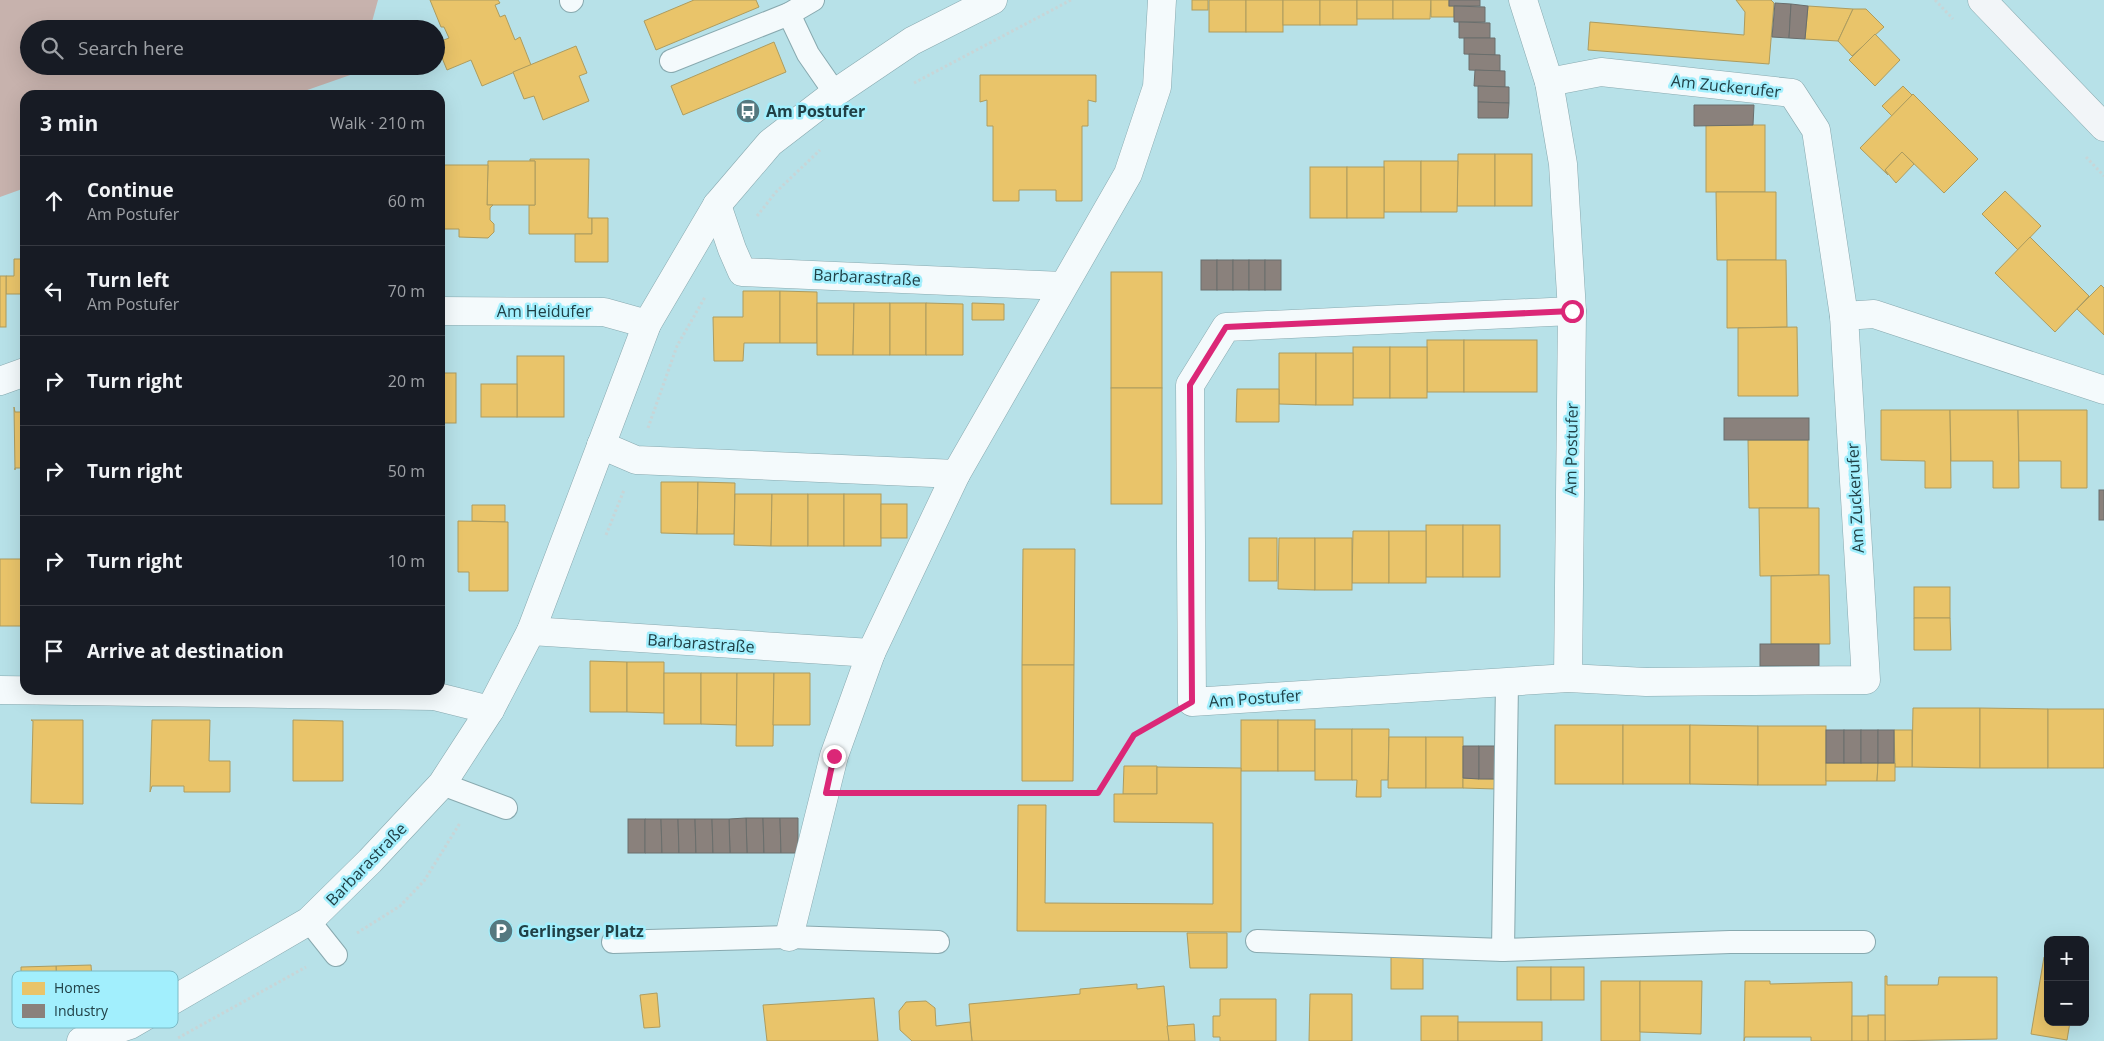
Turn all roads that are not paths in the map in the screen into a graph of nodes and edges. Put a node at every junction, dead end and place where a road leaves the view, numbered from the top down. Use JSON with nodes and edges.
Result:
{"nodes":[{"id":1,"x":813,"y":0,"type":"edge"},
{"id":2,"x":993,"y":0,"type":"edge"},
{"id":3,"x":1162,"y":0,"type":"edge"},
{"id":4,"x":1524,"y":0,"type":"edge"},
{"id":5,"x":1982,"y":0,"type":"edge"},
{"id":6,"x":789,"y":14,"type":"junction"},
{"id":7,"x":671,"y":61,"type":"dead end"},
{"id":8,"x":1549,"y":82,"type":"junction"},
{"id":9,"x":835,"y":93,"type":"junction"},
{"id":10,"x":2104,"y":127,"type":"edge"},
{"id":11,"x":717,"y":204,"type":"junction"},
{"id":12,"x":1063,"y":286,"type":"junction"},
{"id":13,"x":445,"y":311,"type":"edge"},
{"id":14,"x":1572,"y":311,"type":"junction"},
{"id":15,"x":1844,"y":316,"type":"junction"},
{"id":16,"x":647,"y":324,"type":"junction"},
{"id":17,"x":20,"y":374,"type":"edge"},
{"id":18,"x":0,"y":381,"type":"edge"},
{"id":19,"x":2104,"y":390,"type":"edge"},
{"id":20,"x":601,"y":445,"type":"junction"},
{"id":21,"x":956,"y":474,"type":"junction"},
{"id":22,"x":531,"y":631,"type":"junction"},
{"id":23,"x":871,"y":654,"type":"junction"},
{"id":24,"x":1568,"y":678,"type":"junction"},
{"id":25,"x":1866,"y":680,"type":"joint"},
{"id":26,"x":1507,"y":683,"type":"junction"},
{"id":27,"x":0,"y":690,"type":"edge"},
{"id":28,"x":20,"y":690,"type":"edge"},
{"id":29,"x":362,"y":695,"type":"edge"},
{"id":30,"x":490,"y":710,"type":"junction"},
{"id":31,"x":442,"y":784,"type":"junction"},
{"id":32,"x":506,"y":808,"type":"dead end"},
{"id":33,"x":309,"y":921,"type":"junction"},
{"id":34,"x":790,"y":937,"type":"junction"},
{"id":35,"x":1256,"y":941,"type":"dead end"},
{"id":36,"x":612,"y":942,"type":"dead end"},
{"id":37,"x":938,"y":942,"type":"dead end"},
{"id":38,"x":1864,"y":942,"type":"dead end"},
{"id":39,"x":1503,"y":950,"type":"junction"},
{"id":40,"x":333,"y":952,"type":"road end"},
{"id":41,"x":178,"y":1003,"type":"edge"},
{"id":42,"x":131,"y":1033,"type":"edge"},
{"id":43,"x":81,"y":1041,"type":"edge"}],
"edges":[{"from":1,"to":6,"type":"lane"},
{"from":2,"to":9,"type":"street","name":"Barbarastraße"},
{"from":3,"to":12,"type":"street"},
{"from":4,"to":8,"type":"street","name":"Am Postufer"},
{"from":5,"to":10,"type":"main road"},
{"from":6,"to":7,"type":"lane"},
{"from":6,"to":9,"type":"lane"},
{"from":8,"to":14,"type":"street","name":"Am Postufer"},
{"from":8,"to":15,"type":"street","name":"Am Zuckerufer"},
{"from":9,"to":11,"type":"street","name":"Barbarastraße"},
{"from":11,"to":12,"type":"street","name":"Barbarastraße"},
{"from":11,"to":16,"type":"street","name":"Barbarastraße"},
{"from":12,"to":21,"type":"street"},
{"from":13,"to":16,"type":"street","name":"Am Heidufer"},
{"from":14,"to":24,"type":"street","name":"Am Postufer"},
{"from":14,"to":26,"type":"street","name":"Am Postufer"},
{"from":15,"to":19,"type":"street"},
{"from":15,"to":25,"type":"street","name":"Am Zuckerufer"},
{"from":16,"to":20,"type":"street","name":"Barbarastraße"},
{"from":17,"to":18,"type":"street"},
{"from":20,"to":21,"type":"street"},
{"from":20,"to":22,"type":"street","name":"Barbarastraße"},
{"from":21,"to":23,"type":"street"},
{"from":22,"to":23,"type":"street","name":"Barbarastraße"},
{"from":22,"to":30,"type":"street","name":"Barbarastraße"},
{"from":23,"to":34,"type":"street"},
{"from":24,"to":25,"type":"street","name":"Am Postufer"},
{"from":24,"to":26,"type":"street","name":"Am Postufer"},
{"from":26,"to":39,"type":"lane"},
{"from":27,"to":28,"type":"street"},
{"from":29,"to":30,"type":"street"},
{"from":30,"to":31,"type":"street","name":"Barbarastraße"},
{"from":31,"to":32,"type":"lane"},
{"from":31,"to":33,"type":"street","name":"Barbarastraße"},
{"from":33,"to":40,"type":"lane"},
{"from":33,"to":41,"type":"street","name":"Barbarastraße"},
{"from":34,"to":36,"type":"lane"},
{"from":34,"to":37,"type":"lane"},
{"from":35,"to":39,"type":"lane"},
{"from":38,"to":39,"type":"lane"},
{"from":42,"to":43,"type":"street","name":"Barbarastraße"}]}
